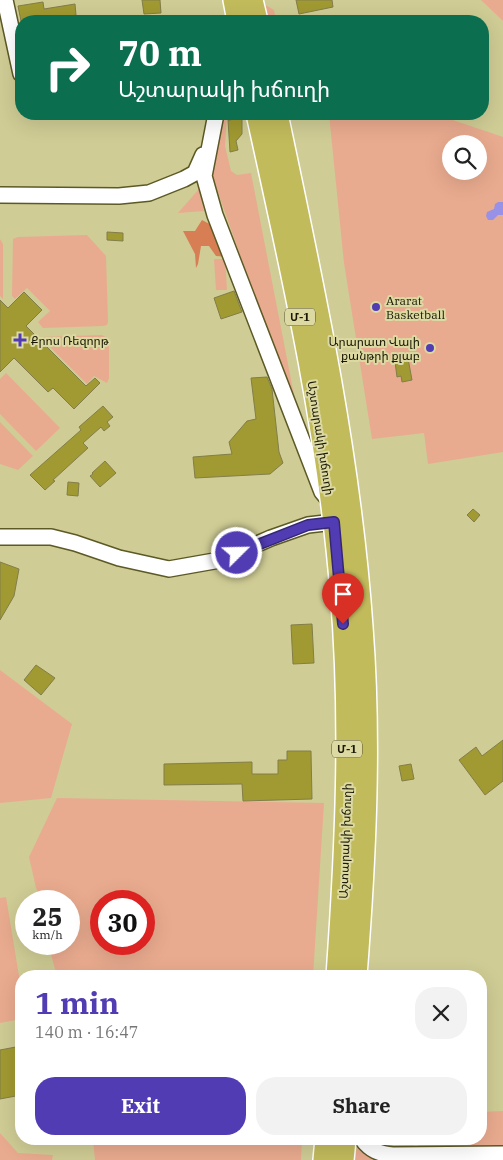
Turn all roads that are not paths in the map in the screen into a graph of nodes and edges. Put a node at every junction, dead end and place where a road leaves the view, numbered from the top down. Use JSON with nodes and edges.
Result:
{"nodes":[{"id":1,"x":5,"y":0,"type":"edge"},
{"id":2,"x":15,"y":46,"type":"edge"},
{"id":3,"x":215,"y":120,"type":"edge"},
{"id":4,"x":258,"y":120,"type":"edge"},
{"id":5,"x":278,"y":120,"type":"edge"},
{"id":6,"x":212,"y":133,"type":"junction"},
{"id":7,"x":0,"y":195,"type":"edge"},
{"id":8,"x":333,"y":514,"type":"junction"},
{"id":9,"x":0,"y":537,"type":"edge"},
{"id":10,"x":350,"y":932,"type":"junction"},
{"id":11,"x":339,"y":970,"type":"edge"},
{"id":12,"x":355,"y":970,"type":"edge"},
{"id":13,"x":325,"y":1145,"type":"edge"},
{"id":14,"x":344,"y":1145,"type":"edge"},
{"id":15,"x":367,"y":1145,"type":"edge"},
{"id":16,"x":503,"y":1154,"type":"edge"},
{"id":17,"x":324,"y":1160,"type":"edge"},
{"id":18,"x":343,"y":1160,"type":"edge"}],
"edges":[{"from":1,"to":2,"type":"street"},
{"from":3,"to":6,"type":"street"},
{"from":4,"to":8,"type":"highway","name":"Աշտարակի խճուղի","number":"Մ-1"},
{"from":5,"to":10,"type":"highway","name":"Աշտարակի խճուղի","number":"Մ-1"},
{"from":6,"to":7,"type":"street"},
{"from":6,"to":8,"type":"street"},
{"from":8,"to":9,"type":"street"},
{"from":8,"to":10,"type":"highway","name":"Աշտարակի խճուղի","number":"Մ-1"},
{"from":10,"to":11,"type":"highway","name":"Աշտարակի խճուղի","number":"Մ-1"},
{"from":10,"to":12,"type":"highway","name":"Աշտարակի խճուղի","number":"Մ-1"},
{"from":13,"to":17,"type":"highway"},
{"from":14,"to":18,"type":"highway"},
{"from":15,"to":16,"type":"street"}]}
